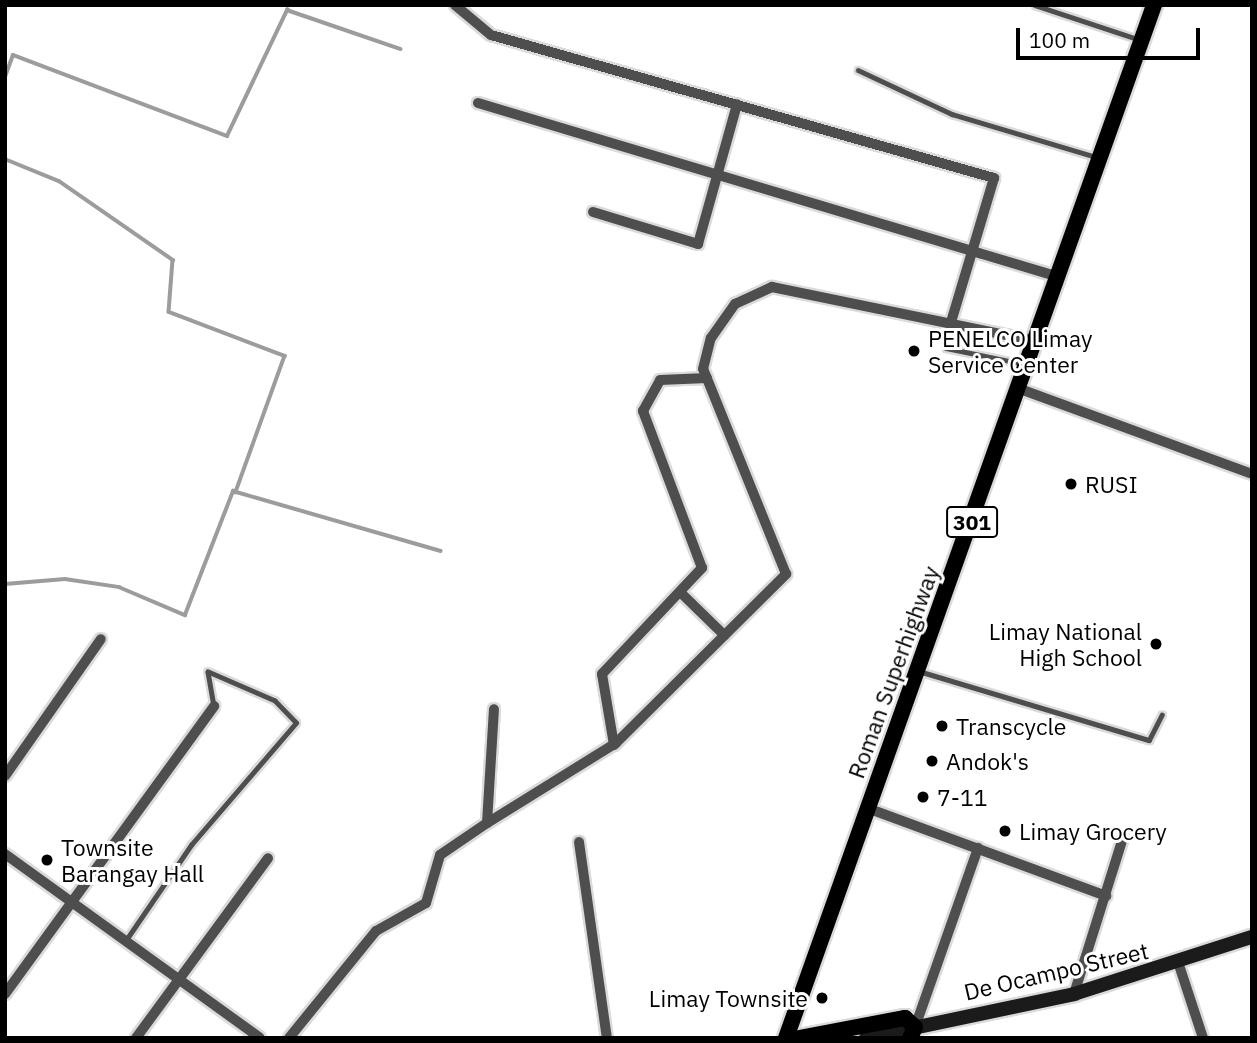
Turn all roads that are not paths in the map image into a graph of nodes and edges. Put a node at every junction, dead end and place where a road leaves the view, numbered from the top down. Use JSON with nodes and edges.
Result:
{"nodes":[{"id":1,"x":455,"y":5,"type":"edge"},
{"id":2,"x":1035,"y":5,"type":"edge"},
{"id":3,"x":1154,"y":5,"type":"edge"},
{"id":4,"x":1142,"y":40,"type":"junction"},
{"id":5,"x":858,"y":71,"type":"dead end"},
{"id":6,"x":478,"y":103,"type":"dead end"},
{"id":7,"x":737,"y":104,"type":"junction"},
{"id":8,"x":1101,"y":158,"type":"junction"},
{"id":9,"x":717,"y":174,"type":"junction"},
{"id":10,"x":593,"y":212,"type":"dead end"},
{"id":11,"x":974,"y":249,"type":"junction"},
{"id":12,"x":1059,"y":277,"type":"junction"},
{"id":13,"x":951,"y":322,"type":"junction"},
{"id":14,"x":1036,"y":341,"type":"junction"},
{"id":15,"x":946,"y":348,"type":"dead end"},
{"id":16,"x":1028,"y":365,"type":"junction"},
{"id":17,"x":708,"y":378,"type":"junction"},
{"id":18,"x":1020,"y":389,"type":"junction"},
{"id":19,"x":1252,"y":474,"type":"edge"},
{"id":20,"x":680,"y":592,"type":"junction"},
{"id":21,"x":724,"y":635,"type":"junction"},
{"id":22,"x":101,"y":639,"type":"dead end"},
{"id":23,"x":918,"y":670,"type":"junction"},
{"id":24,"x":214,"y":706,"type":"joint"},
{"id":25,"x":494,"y":709,"type":"dead end"},
{"id":26,"x":1162,"y":715,"type":"dead end"},
{"id":27,"x":614,"y":745,"type":"junction"},
{"id":28,"x":5,"y":776,"type":"edge"},
{"id":29,"x":867,"y":808,"type":"junction"},
{"id":30,"x":487,"y":823,"type":"junction"},
{"id":31,"x":1123,"y":838,"type":"dead end"},
{"id":32,"x":579,"y":842,"type":"dead end"},
{"id":33,"x":978,"y":848,"type":"junction"},
{"id":34,"x":5,"y":854,"type":"edge"},
{"id":35,"x":268,"y":858,"type":"dead end"},
{"id":36,"x":1106,"y":896,"type":"junction"},
{"id":37,"x":70,"y":901,"type":"junction"},
{"id":38,"x":1252,"y":937,"type":"edge"},
{"id":39,"x":126,"y":941,"type":"junction"},
{"id":40,"x":1179,"y":965,"type":"junction"},
{"id":41,"x":179,"y":979,"type":"junction"},
{"id":42,"x":5,"y":994,"type":"edge"},
{"id":43,"x":1074,"y":994,"type":"junction"},
{"id":44,"x":910,"y":1031,"type":"edge"},
{"id":45,"x":136,"y":1038,"type":"edge"},
{"id":46,"x":260,"y":1038,"type":"edge"},
{"id":47,"x":289,"y":1038,"type":"edge"},
{"id":48,"x":607,"y":1038,"type":"edge"},
{"id":49,"x":786,"y":1038,"type":"edge"},
{"id":50,"x":799,"y":1038,"type":"edge"},
{"id":51,"x":866,"y":1038,"type":"edge"},
{"id":52,"x":1203,"y":1038,"type":"edge"}],
"edges":[{"from":1,"to":7,"type":"street"},
{"from":2,"to":4,"type":"lane"},
{"from":3,"to":4,"type":"main road","name":"Roman Superhighway","number":"301"},
{"from":4,"to":8,"type":"main road","name":"Roman Superhighway","number":"301"},
{"from":5,"to":8,"type":"lane"},
{"from":6,"to":9,"type":"street"},
{"from":7,"to":9,"type":"street"},
{"from":7,"to":11,"type":"street"},
{"from":8,"to":12,"type":"main road","name":"Roman Superhighway","number":"301"},
{"from":9,"to":10,"type":"street"},
{"from":9,"to":11,"type":"street"},
{"from":11,"to":12,"type":"street"},
{"from":11,"to":13,"type":"street"},
{"from":12,"to":14,"type":"main road","name":"Roman Superhighway","number":"301"},
{"from":13,"to":14,"type":"street"},
{"from":13,"to":17,"type":"street"},
{"from":14,"to":16,"type":"main road","name":"Roman Superhighway","number":"301"},
{"from":15,"to":16,"type":"lane"},
{"from":16,"to":18,"type":"main road","name":"Roman Superhighway","number":"301"},
{"from":17,"to":20,"type":"street"},
{"from":17,"to":21,"type":"street"},
{"from":18,"to":19,"type":"street"},
{"from":18,"to":23,"type":"main road","name":"Roman Superhighway","number":"301"},
{"from":20,"to":21,"type":"street"},
{"from":20,"to":27,"type":"street"},
{"from":21,"to":27,"type":"street"},
{"from":22,"to":28,"type":"street"},
{"from":23,"to":26,"type":"lane"},
{"from":23,"to":29,"type":"main road","name":"Roman Superhighway","number":"301"},
{"from":24,"to":37,"type":"street"},
{"from":24,"to":39,"type":"lane"},
{"from":25,"to":30,"type":"street"},
{"from":27,"to":30,"type":"street"},
{"from":29,"to":33,"type":"street"},
{"from":29,"to":49,"type":"main road","name":"Roman Superhighway","number":"301"},
{"from":30,"to":47,"type":"street"},
{"from":31,"to":36,"type":"street"},
{"from":32,"to":48,"type":"street"},
{"from":33,"to":36,"type":"street"},
{"from":33,"to":44,"type":"street"},
{"from":34,"to":37,"type":"street"},
{"from":35,"to":41,"type":"street"},
{"from":36,"to":43,"type":"street"},
{"from":37,"to":39,"type":"street"},
{"from":37,"to":42,"type":"street"},
{"from":38,"to":40,"type":"street","name":"De Ocampo Street"},
{"from":39,"to":41,"type":"street"},
{"from":40,"to":43,"type":"street","name":"De Ocampo Street"},
{"from":40,"to":52,"type":"street"},
{"from":41,"to":45,"type":"street"},
{"from":41,"to":46,"type":"street"},
{"from":43,"to":44,"type":"street","name":"De Ocampo Street"},
{"from":44,"to":50,"type":"main road"},
{"from":44,"to":51,"type":"street","name":"De Ocampo Street"}]}
